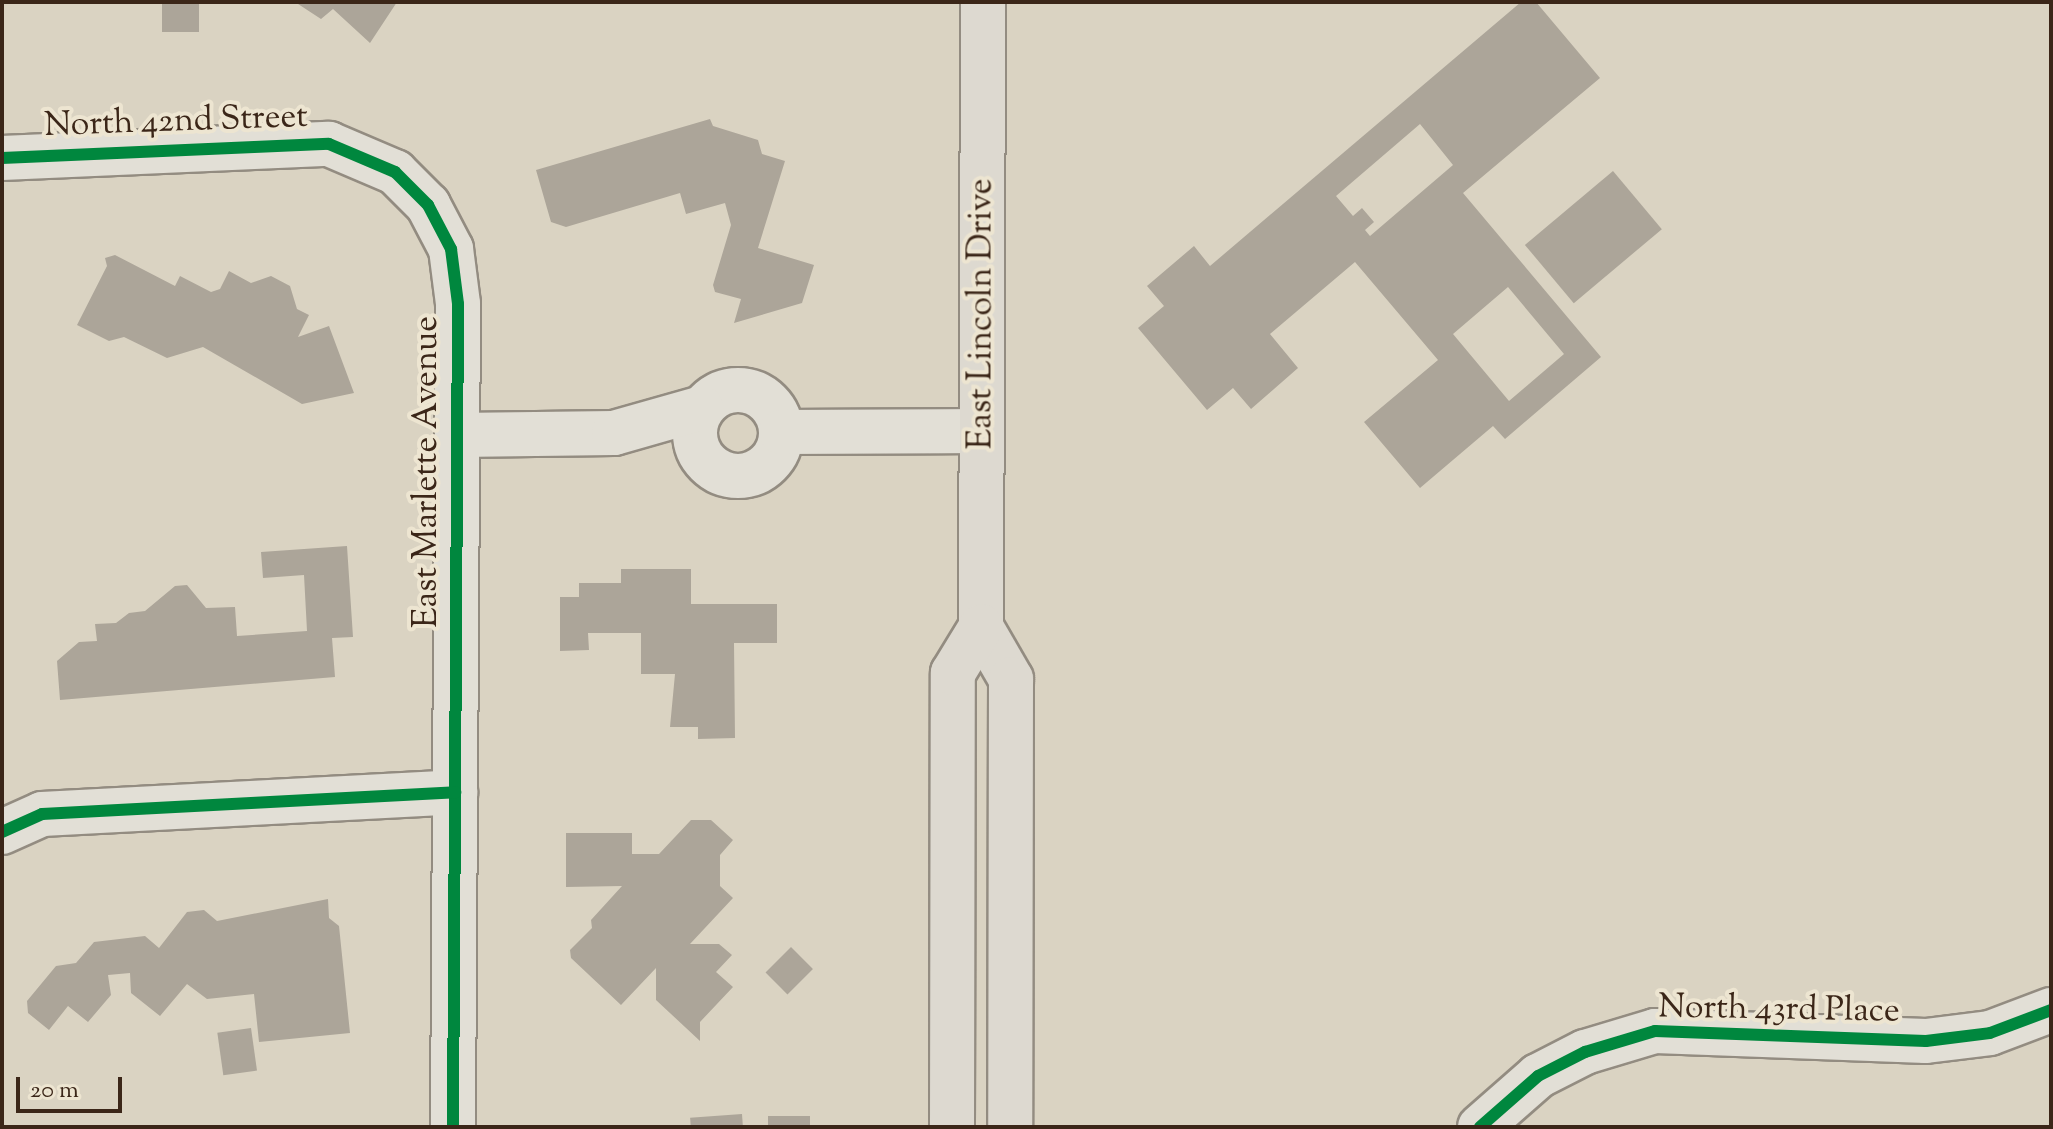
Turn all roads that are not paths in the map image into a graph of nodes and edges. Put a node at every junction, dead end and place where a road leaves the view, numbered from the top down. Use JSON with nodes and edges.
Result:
{"nodes":[{"id":1,"x":983,"y":2,"type":"edge"},
{"id":2,"x":2,"y":158,"type":"edge"},
{"id":3,"x":395,"y":172,"type":"joint"},
{"id":4,"x":702,"y":408,"type":"junction"},
{"id":5,"x":982,"y":431,"type":"junction"},
{"id":6,"x":781,"y":432,"type":"junction"},
{"id":7,"x":614,"y":433,"type":"junction"},
{"id":8,"x":457,"y":435,"type":"junction"},
{"id":9,"x":701,"y":457,"type":"junction"},
{"id":10,"x":981,"y":627,"type":"junction"},
{"id":11,"x":455,"y":792,"type":"junction"},
{"id":12,"x":2,"y":832,"type":"edge"},
{"id":13,"x":2051,"y":1010,"type":"edge"},
{"id":14,"x":453,"y":1127,"type":"edge"},
{"id":15,"x":952,"y":1127,"type":"edge"},
{"id":16,"x":1010,"y":1127,"type":"edge"},
{"id":17,"x":1480,"y":1127,"type":"edge"}],
"edges":[{"from":1,"to":5,"type":"main road","name":"East Lincoln Drive"},
{"from":2,"to":3,"type":"street","name":"North 42nd Street"},
{"from":3,"to":8,"type":"street","name":"East Marlette Avenue"},
{"from":4,"to":6,"type":"street"},
{"from":4,"to":7,"type":"street"},
{"from":4,"to":9,"type":"street"},
{"from":5,"to":6,"type":"street"},
{"from":5,"to":10,"type":"main road","name":"East Lincoln Drive"},
{"from":6,"to":9,"type":"street"},
{"from":7,"to":8,"type":"street"},
{"from":7,"to":9,"type":"street"},
{"from":8,"to":11,"type":"street","name":"East Marlette Avenue"},
{"from":10,"to":15,"type":"main road"},
{"from":10,"to":16,"type":"main road"},
{"from":11,"to":12,"type":"street"},
{"from":11,"to":14,"type":"street","name":"East Marlette Avenue"},
{"from":13,"to":17,"type":"street","name":"North 43rd Place"}]}
